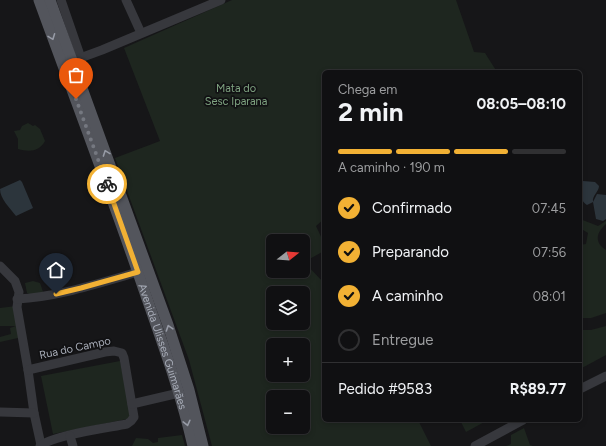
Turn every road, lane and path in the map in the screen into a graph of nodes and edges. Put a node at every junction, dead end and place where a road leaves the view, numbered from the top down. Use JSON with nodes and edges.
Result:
{"nodes":[{"id":1,"x":38,"y":0,"type":"edge"},
{"id":2,"x":126,"y":0,"type":"edge"},
{"id":3,"x":221,"y":0,"type":"edge"},
{"id":4,"x":52,"y":5,"type":"edge"},
{"id":5,"x":141,"y":33,"type":"junction"},
{"id":6,"x":77,"y":59,"type":"junction"},
{"id":7,"x":0,"y":266,"type":"edge"},
{"id":8,"x":138,"y":272,"type":"junction"},
{"id":9,"x":18,"y":295,"type":"junction"},
{"id":10,"x":28,"y":370,"type":"junction"},
{"id":11,"x":606,"y":376,"type":"edge"},
{"id":12,"x":582,"y":388,"type":"edge"},
{"id":13,"x":179,"y":393,"type":"junction"},
{"id":14,"x":132,"y":404,"type":"junction"},
{"id":15,"x":0,"y":412,"type":"edge"},
{"id":16,"x":34,"y":413,"type":"junction"},
{"id":17,"x":519,"y":422,"type":"edge"},
{"id":18,"x":70,"y":436,"type":"junction"},
{"id":19,"x":40,"y":445,"type":"edge"},
{"id":20,"x":73,"y":446,"type":"edge"},
{"id":21,"x":193,"y":446,"type":"edge"},
{"id":22,"x":203,"y":446,"type":"edge"},
{"id":23,"x":475,"y":446,"type":"edge"}],
"edges":[{"from":1,"to":4,"type":"main road","name":"Avenida Ulisses Guimarães"},
{"from":2,"to":5,"type":"street"},
{"from":3,"to":5,"type":"street"},
{"from":4,"to":6,"type":"main road","name":"Avenida Ulisses Guimarães"},
{"from":4,"to":8,"type":"main road","name":"Avenida Ulisses Guimarães","one_way":true},
{"from":5,"to":6,"type":"street"},
{"from":22,"to":6,"type":"main road","name":"Avenida Ulisses Guimarães","one_way":true},
{"from":7,"to":9,"type":"street"},
{"from":8,"to":9,"type":"street"},
{"from":8,"to":13,"type":"main road","name":"Avenida Ulisses Guimarães"},
{"from":9,"to":10,"type":"street"},
{"from":10,"to":14,"type":"street","name":"Rua do Campo"},
{"from":10,"to":16,"type":"street"},
{"from":11,"to":12,"type":"street"},
{"from":13,"to":14,"type":"street"},
{"from":13,"to":21,"type":"main road","name":"Avenida Ulisses Guimarães","one_way":true},
{"from":14,"to":18,"type":"street"},
{"from":15,"to":16,"type":"street"},
{"from":16,"to":19,"type":"street"},
{"from":17,"to":23,"type":"street"},
{"from":18,"to":19,"type":"street"},
{"from":18,"to":20,"type":"street"}]}
